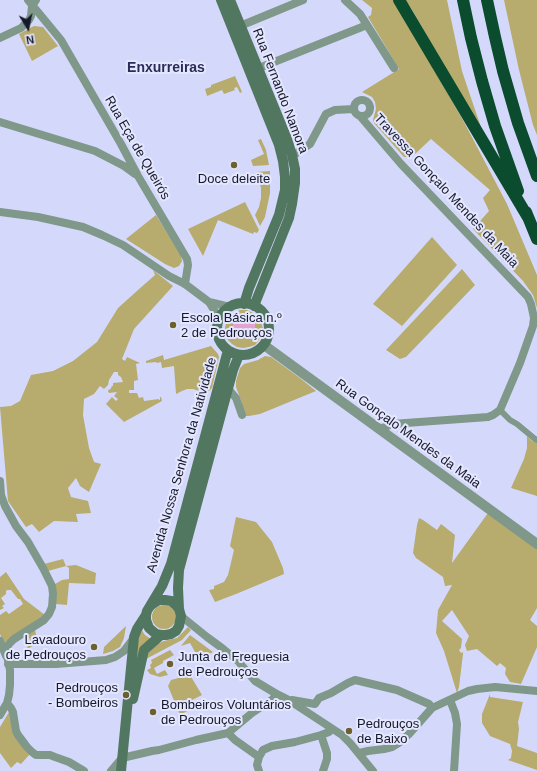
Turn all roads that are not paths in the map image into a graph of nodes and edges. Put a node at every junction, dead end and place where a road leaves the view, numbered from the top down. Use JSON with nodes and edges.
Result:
{"nodes":[{"id":1,"x":221,"y":0,"type":"edge"},
{"id":2,"x":230,"y":0,"type":"edge"},
{"id":3,"x":303,"y":0,"type":"edge"},
{"id":4,"x":345,"y":0,"type":"edge"},
{"id":5,"x":399,"y":0,"type":"edge"},
{"id":6,"x":463,"y":0,"type":"edge"},
{"id":7,"x":487,"y":0,"type":"edge"},
{"id":8,"x":32,"y":2,"type":"edge"},
{"id":9,"x":367,"y":25,"type":"junction"},
{"id":10,"x":237,"y":27,"type":"junction"},
{"id":11,"x":0,"y":38,"type":"edge"},
{"id":12,"x":394,"y":68,"type":"dead end"},
{"id":13,"x":254,"y":70,"type":"junction"},
{"id":14,"x":354,"y":109,"type":"junction"},
{"id":15,"x":360,"y":116,"type":"junction"},
{"id":16,"x":0,"y":122,"type":"edge"},
{"id":17,"x":292,"y":155,"type":"junction"},
{"id":18,"x":138,"y":176,"type":"junction"},
{"id":19,"x":537,"y":176,"type":"edge"},
{"id":20,"x":0,"y":212,"type":"edge"},
{"id":21,"x":529,"y":219,"type":"junction"},
{"id":22,"x":537,"y":239,"type":"edge"},
{"id":23,"x":186,"y":284,"type":"junction"},
{"id":24,"x":209,"y":302,"type":"junction"},
{"id":25,"x":249,"y":305,"type":"junction"},
{"id":26,"x":230,"y":307,"type":"junction"},
{"id":27,"x":218,"y":323,"type":"junction"},
{"id":28,"x":264,"y":345,"type":"junction"},
{"id":29,"x":228,"y":350,"type":"junction"},
{"id":30,"x":239,"y":355,"type":"junction"},
{"id":31,"x":228,"y":390,"type":"junction"},
{"id":32,"x":500,"y":410,"type":"junction"},
{"id":33,"x":242,"y":415,"type":"dead end"},
{"id":34,"x":380,"y":429,"type":"junction"},
{"id":35,"x":537,"y":440,"type":"edge"},
{"id":36,"x":0,"y":481,"type":"edge"},
{"id":37,"x":1,"y":495,"type":"edge"},
{"id":38,"x":537,"y":544,"type":"edge"},
{"id":39,"x":148,"y":611,"type":"junction"},
{"id":40,"x":180,"y":612,"type":"junction"},
{"id":41,"x":161,"y":635,"type":"junction"},
{"id":42,"x":134,"y":637,"type":"junction"},
{"id":43,"x":0,"y":641,"type":"edge"},
{"id":44,"x":8,"y":660,"type":"junction"},
{"id":45,"x":537,"y":691,"type":"edge"},
{"id":46,"x":275,"y":693,"type":"junction"},
{"id":47,"x":287,"y":699,"type":"junction"},
{"id":48,"x":450,"y":700,"type":"junction"},
{"id":49,"x":8,"y":703,"type":"junction"},
{"id":50,"x":432,"y":708,"type":"junction"},
{"id":51,"x":0,"y":715,"type":"edge"},
{"id":52,"x":332,"y":729,"type":"junction"},
{"id":53,"x":228,"y":733,"type":"junction"},
{"id":54,"x":321,"y":735,"type":"junction"},
{"id":55,"x":124,"y":736,"type":"junction"},
{"id":56,"x":359,"y":753,"type":"junction"},
{"id":57,"x":259,"y":757,"type":"junction"},
{"id":58,"x":122,"y":758,"type":"junction"},
{"id":59,"x":84,"y":771,"type":"edge"},
{"id":60,"x":111,"y":771,"type":"edge"},
{"id":61,"x":120,"y":771,"type":"edge"},
{"id":62,"x":259,"y":771,"type":"edge"},
{"id":63,"x":323,"y":771,"type":"edge"},
{"id":64,"x":373,"y":771,"type":"edge"},
{"id":65,"x":454,"y":771,"type":"edge"}],
"edges":[{"from":1,"to":10,"type":"main road","name":"Rua Fernando Namora"},
{"from":2,"to":10,"type":"main road","name":"Rua Fernando Namora"},
{"from":3,"to":10,"type":"street"},
{"from":4,"to":9,"type":"street"},
{"from":5,"to":21,"type":"highway"},
{"from":6,"to":21,"type":"highway"},
{"from":7,"to":19,"type":"highway"},
{"from":8,"to":11,"type":"street"},
{"from":8,"to":18,"type":"street","name":"Rua Eça de Queirós"},
{"from":9,"to":12,"type":"street"},
{"from":9,"to":13,"type":"street"},
{"from":10,"to":13,"type":"main road","name":"Rua Fernando Namora"},
{"from":13,"to":17,"type":"main road","name":"Rua Fernando Namora"},
{"from":13,"to":25,"type":"main road","name":"Rua Fernando Namora"},
{"from":14,"to":15,"type":"street","name":"Travessa Gonçalo Mendes da Maia"},
{"from":14,"to":15,"type":"street","name":"Travessa Gonçalo Mendes da Maia"},
{"from":14,"to":17,"type":"street","name":"Travessa Gonçalo Mendes da Maia"},
{"from":15,"to":32,"type":"street","name":"Travessa Gonçalo Mendes da Maia"},
{"from":16,"to":18,"type":"street"},
{"from":17,"to":25,"type":"main road","name":"Rua Fernando Namora"},
{"from":18,"to":23,"type":"street","name":"Rua Eça de Queirós"},
{"from":20,"to":23,"type":"street"},
{"from":21,"to":22,"type":"highway"},
{"from":23,"to":24,"type":"street"},
{"from":24,"to":26,"type":"street"},
{"from":24,"to":27,"type":"street"},
{"from":25,"to":26,"type":"main road"},
{"from":25,"to":28,"type":"main road"},
{"from":26,"to":27,"type":"main road"},
{"from":27,"to":29,"type":"main road"},
{"from":28,"to":30,"type":"main road"},
{"from":28,"to":34,"type":"street","name":"Rua Gonçalo Mendes da Maia"},
{"from":29,"to":30,"type":"main road"},
{"from":29,"to":39,"type":"main road","name":"Avenida Nossa Senhora da Natividade"},
{"from":30,"to":31,"type":"main road","name":"Avenida Nossa Senhora da Natividade"},
{"from":31,"to":33,"type":"street"},
{"from":31,"to":40,"type":"main road","name":"Avenida Nossa Senhora da Natividade"},
{"from":32,"to":34,"type":"street"},
{"from":32,"to":35,"type":"street"},
{"from":34,"to":38,"type":"street","name":"Rua Gonçalo Mendes da Maia"},
{"from":36,"to":37,"type":"street"},
{"from":37,"to":44,"type":"street"},
{"from":39,"to":40,"type":"main road"},
{"from":39,"to":41,"type":"main road"},
{"from":39,"to":42,"type":"main road","name":"Avenida Nossa Senhora da Natividade"},
{"from":40,"to":41,"type":"main road","name":"Avenida Nossa Senhora da Natividade"},
{"from":40,"to":46,"type":"street"},
{"from":41,"to":55,"type":"main road","name":"Avenida Nossa Senhora da Natividade"},
{"from":42,"to":44,"type":"street"},
{"from":42,"to":55,"type":"main road","name":"Avenida Nossa Senhora da Natividade"},
{"from":43,"to":44,"type":"street"},
{"from":44,"to":49,"type":"street"},
{"from":45,"to":48,"type":"street"},
{"from":46,"to":47,"type":"street"},
{"from":46,"to":53,"type":"street"},
{"from":47,"to":50,"type":"street"},
{"from":47,"to":52,"type":"street"},
{"from":48,"to":50,"type":"street"},
{"from":48,"to":65,"type":"street"},
{"from":49,"to":51,"type":"street"},
{"from":49,"to":59,"type":"street"},
{"from":50,"to":56,"type":"street"},
{"from":52,"to":54,"type":"street"},
{"from":52,"to":56,"type":"street"},
{"from":53,"to":57,"type":"street"},
{"from":53,"to":58,"type":"street"},
{"from":54,"to":57,"type":"street"},
{"from":54,"to":63,"type":"street"},
{"from":55,"to":58,"type":"main road","name":"Avenida Nossa Senhora da Natividade"},
{"from":56,"to":64,"type":"street"},
{"from":57,"to":62,"type":"street"},
{"from":58,"to":60,"type":"street"},
{"from":58,"to":61,"type":"main road","name":"Avenida Nossa Senhora da Natividade"}]}
